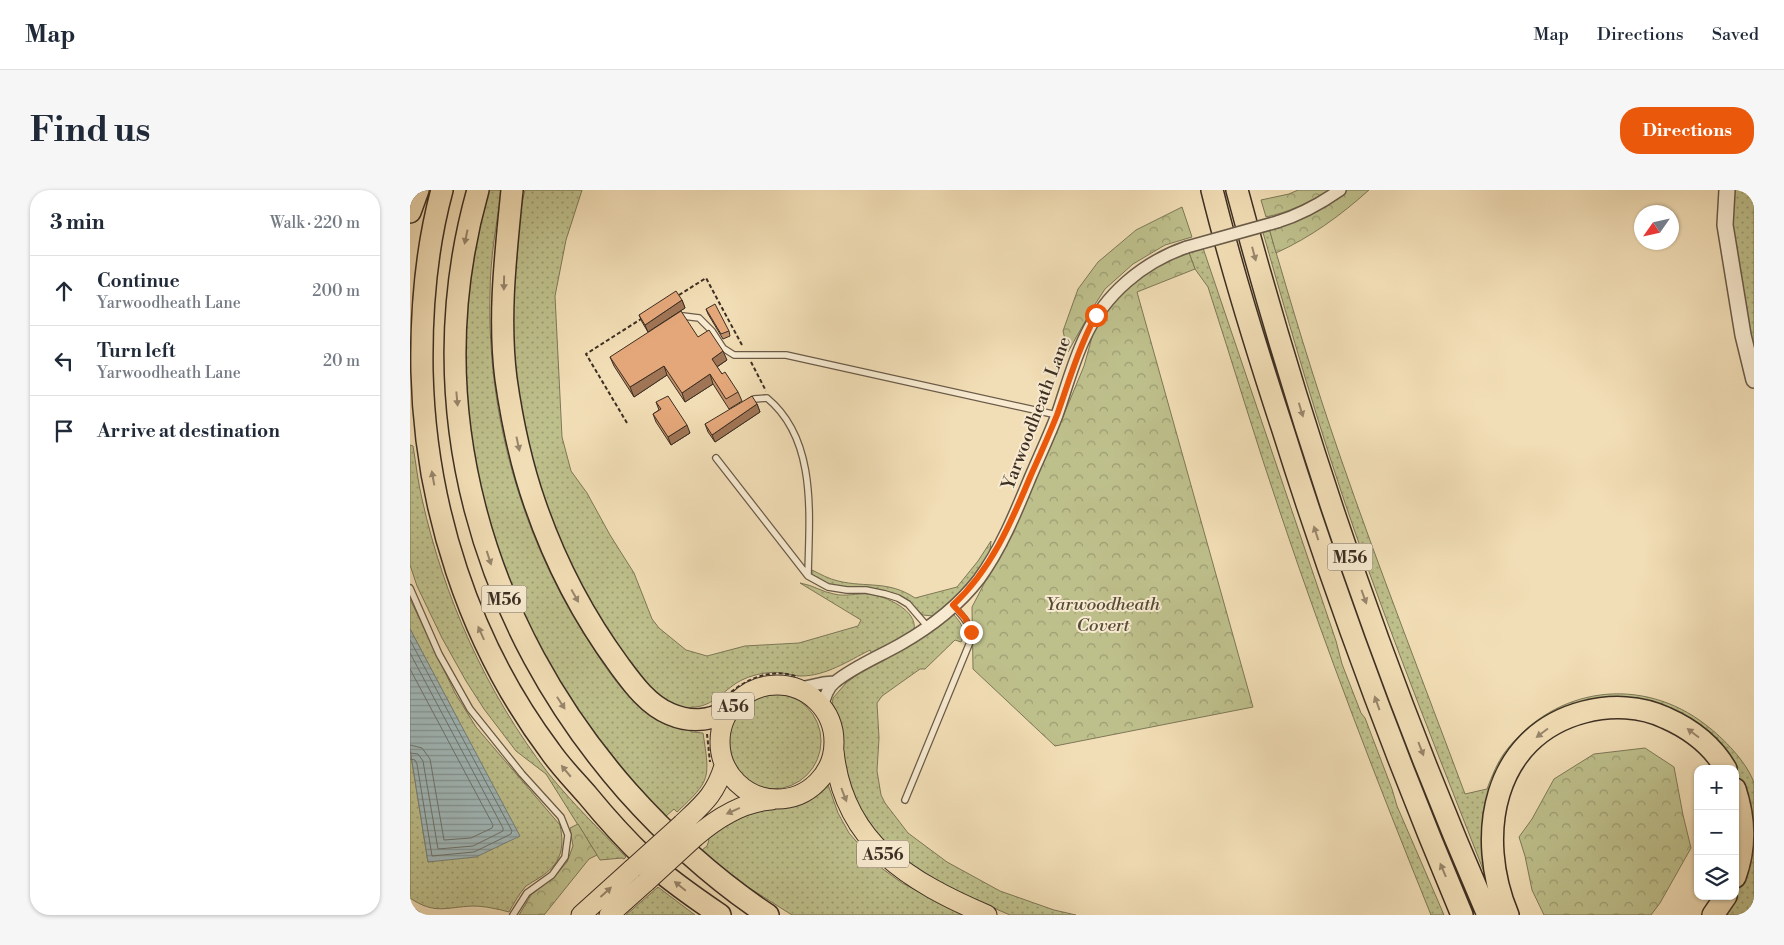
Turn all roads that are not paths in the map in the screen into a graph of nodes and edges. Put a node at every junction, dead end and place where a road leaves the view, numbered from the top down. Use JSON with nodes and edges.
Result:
{"nodes":[{"id":1,"x":418,"y":190,"type":"edge"},
{"id":2,"x":442,"y":190,"type":"edge"},
{"id":3,"x":478,"y":190,"type":"edge"},
{"id":4,"x":512,"y":190,"type":"edge"},
{"id":5,"x":518,"y":190,"type":"edge"},
{"id":6,"x":1197,"y":190,"type":"edge"},
{"id":7,"x":1212,"y":190,"type":"edge"},
{"id":8,"x":1237,"y":190,"type":"edge"},
{"id":9,"x":1340,"y":190,"type":"edge"},
{"id":10,"x":1726,"y":190,"type":"edge"},
{"id":11,"x":410,"y":212,"type":"edge"},
{"id":12,"x":508,"y":234,"type":"junction"},
{"id":13,"x":675,"y":321,"type":"edge"},
{"id":14,"x":1258,"y":351,"type":"junction"},
{"id":15,"x":1754,"y":380,"type":"edge"},
{"id":16,"x":738,"y":409,"type":"edge"},
{"id":17,"x":1057,"y":415,"type":"junction"},
{"id":18,"x":716,"y":458,"type":"dead end"},
{"id":19,"x":808,"y":576,"type":"junction"},
{"id":20,"x":410,"y":588,"type":"edge"},
{"id":21,"x":953,"y":605,"type":"junction"},
{"id":22,"x":927,"y":626,"type":"junction"},
{"id":23,"x":834,"y":682,"type":"junction"},
{"id":24,"x":799,"y":684,"type":"junction"},
{"id":25,"x":726,"y":705,"type":"junction"},
{"id":26,"x":822,"y":708,"type":"junction"},
{"id":27,"x":834,"y":748,"type":"junction"},
{"id":28,"x":1723,"y":765,"type":"edge"},
{"id":29,"x":717,"y":766,"type":"junction"},
{"id":30,"x":778,"y":800,"type":"junction"},
{"id":31,"x":905,"y":800,"type":"dead end"},
{"id":32,"x":1739,"y":804,"type":"edge"},
{"id":33,"x":1739,"y":863,"type":"edge"},
{"id":34,"x":1723,"y":900,"type":"edge"},
{"id":35,"x":410,"y":910,"type":"edge"},
{"id":36,"x":417,"y":915,"type":"edge"},
{"id":37,"x":513,"y":915,"type":"edge"},
{"id":38,"x":581,"y":915,"type":"edge"},
{"id":39,"x":609,"y":915,"type":"edge"},
{"id":40,"x":720,"y":915,"type":"edge"},
{"id":41,"x":768,"y":915,"type":"edge"},
{"id":42,"x":987,"y":915,"type":"edge"},
{"id":43,"x":1462,"y":915,"type":"edge"},
{"id":44,"x":1488,"y":915,"type":"edge"},
{"id":45,"x":1508,"y":915,"type":"edge"},
{"id":46,"x":1713,"y":915,"type":"edge"}],
"edges":[{"from":1,"to":11,"type":"highway"},
{"from":40,"to":2,"type":"highway","number":"M56","one_way":true},
{"from":3,"to":41,"type":"highway","number":"M56","one_way":true},
{"from":4,"to":12,"type":"highway"},
{"from":5,"to":12,"type":"highway"},
{"from":6,"to":14,"type":"highway"},
{"from":7,"to":14,"type":"highway","number":"M56"},
{"from":8,"to":44,"type":"highway","number":"M56","one_way":true},
{"from":9,"to":17,"type":"street","name":"Yarwoodheath Lane","bridge":true},
{"from":10,"to":15,"type":"street"},
{"from":12,"to":25,"type":"highway","one_way":true},
{"from":13,"to":17,"type":"lane"},
{"from":43,"to":14,"type":"highway","number":"M56","one_way":true},
{"from":16,"to":19,"type":"lane"},
{"from":17,"to":21,"type":"street","name":"Yarwoodheath Lane"},
{"from":18,"to":19,"type":"lane"},
{"from":19,"to":22,"type":"lane"},
{"from":20,"to":37,"type":"lane"},
{"from":21,"to":22,"type":"street","name":"Yarwoodheath Lane"},
{"from":21,"to":31,"type":"lane"},
{"from":22,"to":23,"type":"street","name":"Yarwoodheath Lane"},
{"from":23,"to":24,"type":"street","name":"Yarwoodheath Lane"},
{"from":23,"to":26,"type":"street"},
{"from":24,"to":25,"type":"highway","number":"A56"},
{"from":24,"to":26,"type":"highway","number":"A56"},
{"from":25,"to":29,"type":"highway","number":"A56"},
{"from":26,"to":27,"type":"highway","number":"A56"},
{"from":27,"to":30,"type":"highway","number":"A56"},
{"from":27,"to":42,"type":"highway","number":"A556","one_way":true},
{"from":28,"to":45,"type":"highway","one_way":true},
{"from":29,"to":30,"type":"highway"},
{"from":38,"to":29,"type":"highway","one_way":true,"bridge":true},
{"from":30,"to":39,"type":"highway","number":"A56","one_way":true,"bridge":true},
{"from":32,"to":33,"type":"highway"},
{"from":34,"to":46,"type":"highway"},
{"from":35,"to":36,"type":"lane"}]}
